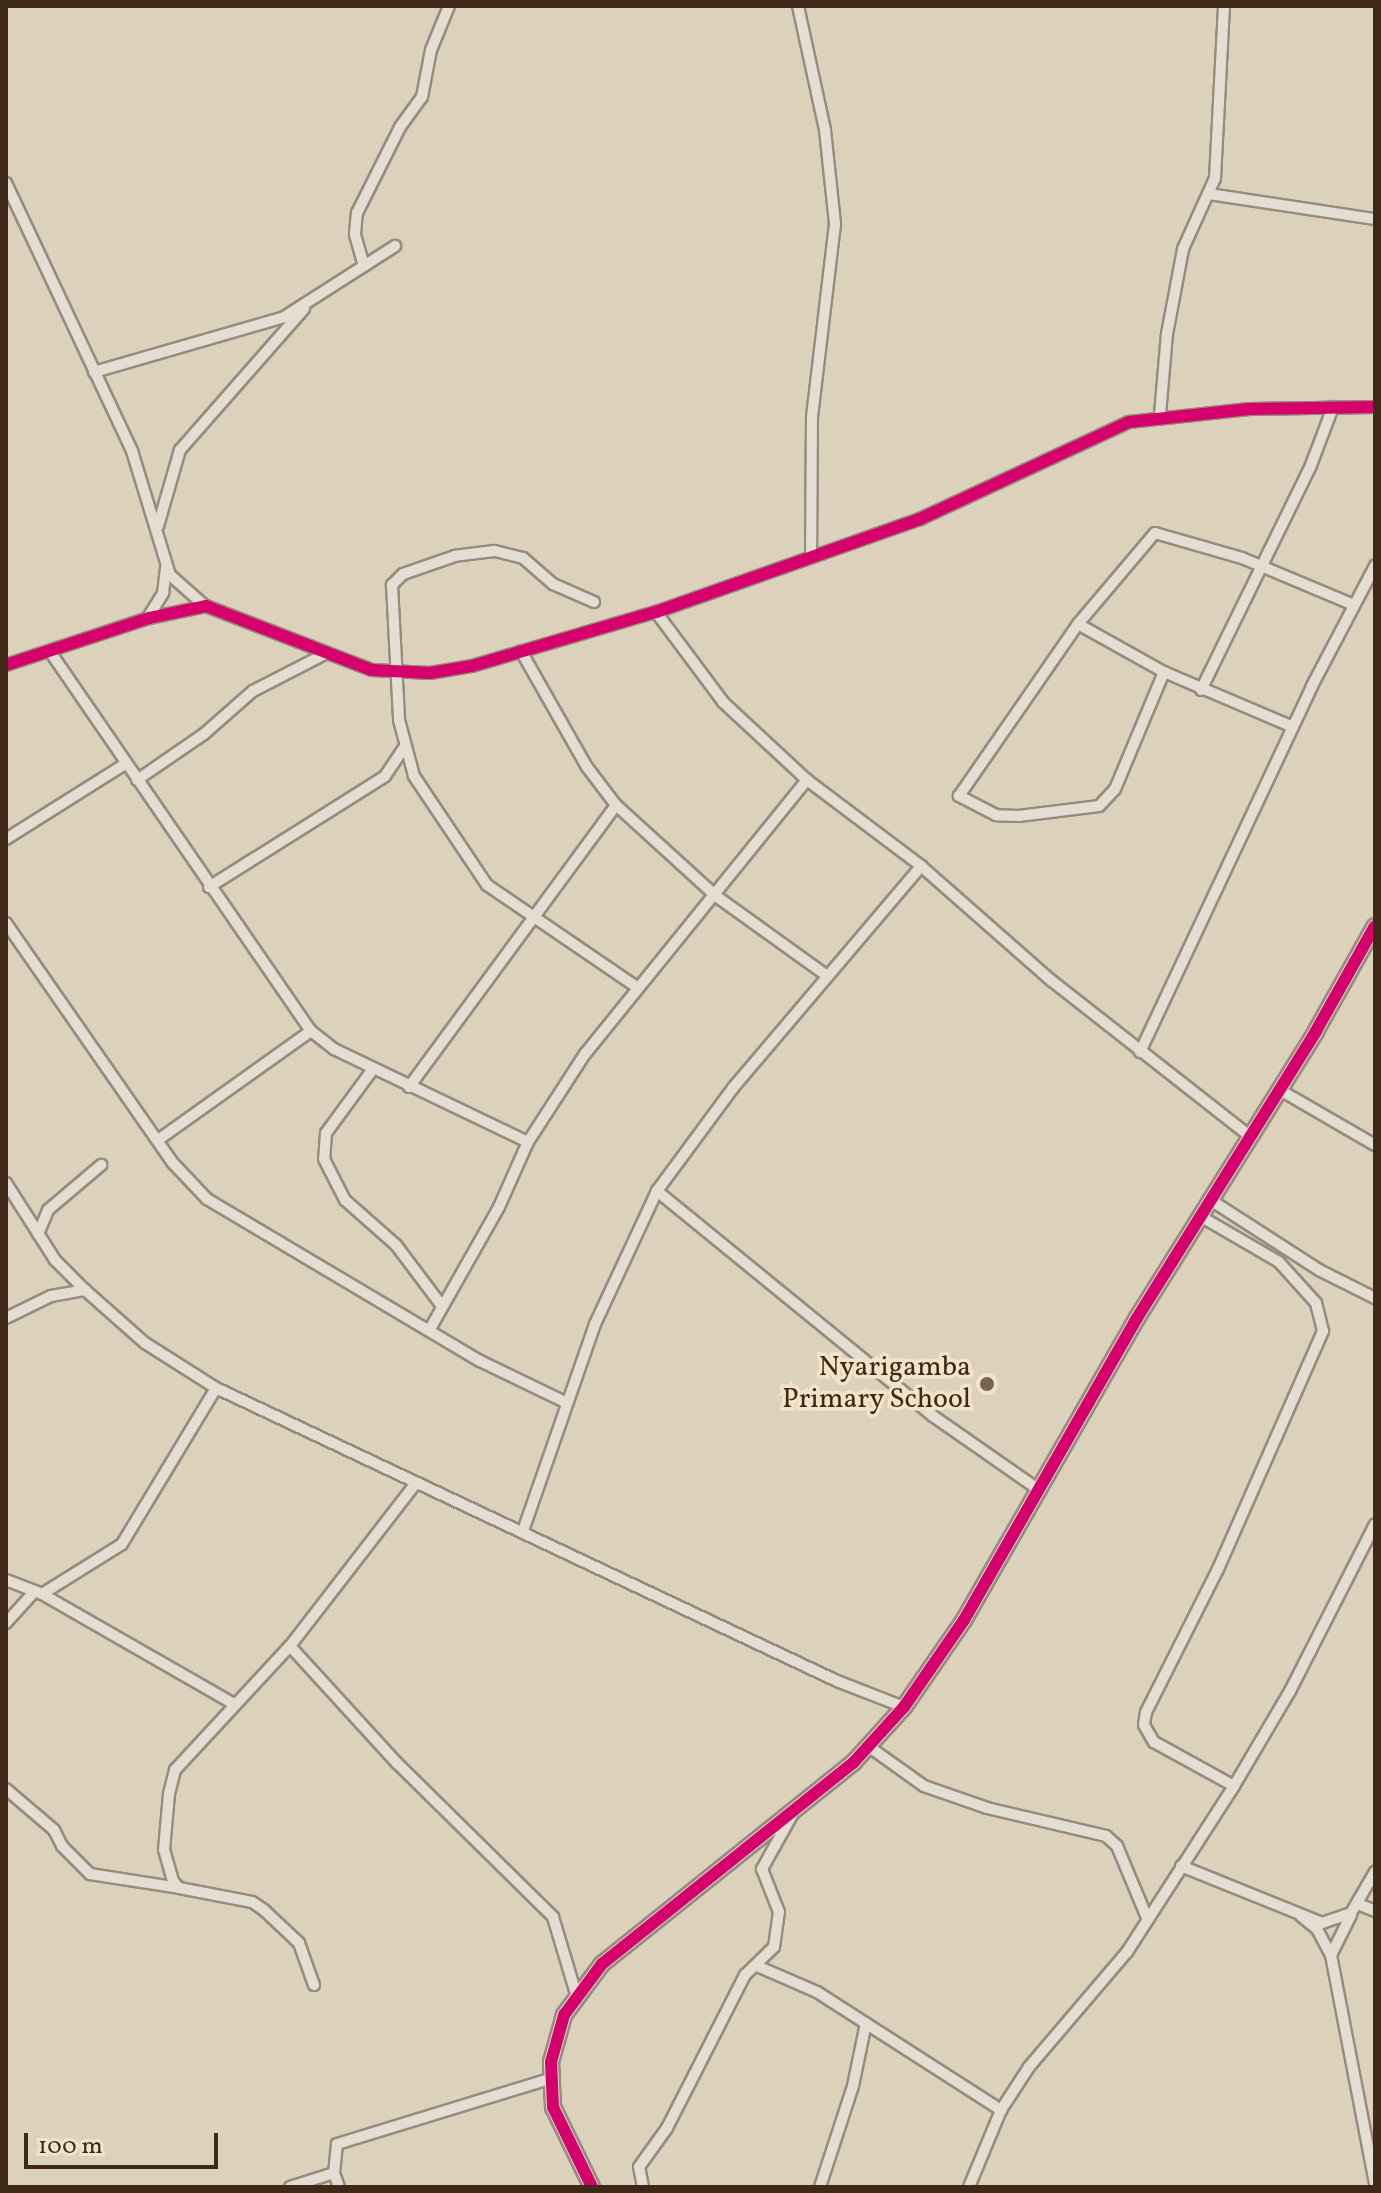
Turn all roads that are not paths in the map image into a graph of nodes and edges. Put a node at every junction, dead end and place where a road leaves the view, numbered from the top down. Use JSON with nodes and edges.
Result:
{"nodes":[{"id":1,"x":449,"y":6,"type":"edge"},
{"id":2,"x":798,"y":6,"type":"edge"},
{"id":3,"x":1224,"y":6,"type":"edge"},
{"id":4,"x":6,"y":183,"type":"edge"},
{"id":5,"x":1209,"y":194,"type":"junction"},
{"id":6,"x":19,"y":211,"type":"junction"},
{"id":7,"x":6,"y":214,"type":"edge"},
{"id":8,"x":1375,"y":219,"type":"edge"},
{"id":9,"x":395,"y":246,"type":"dead end"},
{"id":10,"x":364,"y":266,"type":"junction"},
{"id":11,"x":308,"y":305,"type":"junction"},
{"id":12,"x":94,"y":372,"type":"junction"},
{"id":13,"x":1333,"y":407,"type":"junction"},
{"id":14,"x":1375,"y":407,"type":"edge"},
{"id":15,"x":1160,"y":415,"type":"junction"},
{"id":16,"x":158,"y":526,"type":"junction"},
{"id":17,"x":811,"y":557,"type":"junction"},
{"id":18,"x":166,"y":565,"type":"junction"},
{"id":19,"x":1375,"y":566,"type":"edge"},
{"id":20,"x":1261,"y":567,"type":"junction"},
{"id":21,"x":594,"y":602,"type":"dead end"},
{"id":22,"x":1354,"y":605,"type":"junction"},
{"id":23,"x":206,"y":606,"type":"junction"},
{"id":24,"x":656,"y":612,"type":"junction"},
{"id":25,"x":147,"y":619,"type":"junction"},
{"id":26,"x":1078,"y":624,"type":"junction"},
{"id":27,"x":521,"y":651,"type":"junction"},
{"id":28,"x":51,"y":653,"type":"junction"},
{"id":29,"x":323,"y":655,"type":"junction"},
{"id":30,"x":6,"y":665,"type":"edge"},
{"id":31,"x":1164,"y":672,"type":"junction"},
{"id":32,"x":396,"y":674,"type":"junction"},
{"id":33,"x":1201,"y":690,"type":"junction"},
{"id":34,"x":1293,"y":727,"type":"junction"},
{"id":35,"x":404,"y":748,"type":"junction"},
{"id":36,"x":125,"y":764,"type":"junction"},
{"id":37,"x":389,"y":772,"type":"junction"},
{"id":38,"x":416,"y":779,"type":"junction"},
{"id":39,"x":137,"y":780,"type":"junction"},
{"id":40,"x":807,"y":780,"type":"junction"},
{"id":41,"x":616,"y":805,"type":"junction"},
{"id":42,"x":6,"y":839,"type":"edge"},
{"id":43,"x":921,"y":866,"type":"junction"},
{"id":44,"x":209,"y":887,"type":"junction"},
{"id":45,"x":716,"y":896,"type":"junction"},
{"id":46,"x":534,"y":917,"type":"junction"},
{"id":47,"x":6,"y":923,"type":"edge"},
{"id":48,"x":1375,"y":926,"type":"edge"},
{"id":49,"x":826,"y":975,"type":"junction"},
{"id":50,"x":638,"y":988,"type":"junction"},
{"id":51,"x":311,"y":1031,"type":"junction"},
{"id":52,"x":1140,"y":1052,"type":"junction"},
{"id":53,"x":373,"y":1069,"type":"junction"},
{"id":54,"x":409,"y":1087,"type":"junction"},
{"id":55,"x":1280,"y":1090,"type":"junction"},
{"id":56,"x":1251,"y":1137,"type":"junction"},
{"id":57,"x":158,"y":1140,"type":"junction"},
{"id":58,"x":528,"y":1142,"type":"junction"},
{"id":59,"x":1375,"y":1145,"type":"edge"},
{"id":60,"x":101,"y":1165,"type":"dead end"},
{"id":61,"x":6,"y":1183,"type":"edge"},
{"id":62,"x":657,"y":1191,"type":"junction"},
{"id":63,"x":1209,"y":1199,"type":"junction"},
{"id":64,"x":1200,"y":1216,"type":"junction"},
{"id":65,"x":38,"y":1234,"type":"junction"},
{"id":66,"x":85,"y":1290,"type":"junction"},
{"id":67,"x":1375,"y":1298,"type":"edge"},
{"id":68,"x":442,"y":1306,"type":"junction"},
{"id":69,"x":6,"y":1318,"type":"edge"},
{"id":70,"x":430,"y":1329,"type":"junction"},
{"id":71,"x":216,"y":1388,"type":"junction"},
{"id":72,"x":565,"y":1402,"type":"junction"},
{"id":73,"x":415,"y":1484,"type":"junction"},
{"id":74,"x":1039,"y":1490,"type":"junction"},
{"id":75,"x":1375,"y":1524,"type":"edge"},
{"id":76,"x":523,"y":1531,"type":"junction"},
{"id":77,"x":6,"y":1580,"type":"edge"},
{"id":78,"x":39,"y":1593,"type":"junction"},
{"id":79,"x":6,"y":1623,"type":"edge"},
{"id":80,"x":290,"y":1646,"type":"junction"},
{"id":81,"x":232,"y":1703,"type":"junction"},
{"id":82,"x":904,"y":1707,"type":"junction"},
{"id":83,"x":868,"y":1746,"type":"junction"},
{"id":84,"x":1234,"y":1786,"type":"junction"},
{"id":85,"x":6,"y":1789,"type":"edge"},
{"id":86,"x":793,"y":1812,"type":"junction"},
{"id":87,"x":1181,"y":1866,"type":"junction"},
{"id":88,"x":1375,"y":1872,"type":"edge"},
{"id":89,"x":179,"y":1888,"type":"junction"},
{"id":90,"x":1355,"y":1909,"type":"junction"},
{"id":91,"x":1375,"y":1911,"type":"edge"},
{"id":92,"x":1301,"y":1916,"type":"junction"},
{"id":93,"x":1148,"y":1920,"type":"junction"},
{"id":94,"x":1331,"y":1955,"type":"junction"},
{"id":95,"x":757,"y":1966,"type":"junction"},
{"id":96,"x":314,"y":1985,"type":"dead end"},
{"id":97,"x":577,"y":1997,"type":"junction"},
{"id":98,"x":866,"y":2023,"type":"junction"},
{"id":99,"x":550,"y":2079,"type":"junction"},
{"id":100,"x":1001,"y":2110,"type":"junction"},
{"id":101,"x":334,"y":2173,"type":"junction"},
{"id":102,"x":1375,"y":2184,"type":"edge"},
{"id":103,"x":290,"y":2187,"type":"edge"},
{"id":104,"x":339,"y":2187,"type":"edge"},
{"id":105,"x":592,"y":2187,"type":"edge"},
{"id":106,"x":643,"y":2187,"type":"edge"},
{"id":107,"x":820,"y":2187,"type":"edge"},
{"id":108,"x":969,"y":2187,"type":"edge"}],
"edges":[{"from":1,"to":10,"type":"street"},
{"from":2,"to":17,"type":"street"},
{"from":3,"to":5,"type":"street"},
{"from":4,"to":6,"type":"street"},
{"from":5,"to":8,"type":"street"},
{"from":5,"to":15,"type":"street"},
{"from":6,"to":7,"type":"street"},
{"from":6,"to":12,"type":"street"},
{"from":9,"to":10,"type":"street"},
{"from":10,"to":11,"type":"street"},
{"from":11,"to":12,"type":"street"},
{"from":11,"to":16,"type":"street"},
{"from":12,"to":16,"type":"street"},
{"from":13,"to":14,"type":"street"},
{"from":13,"to":15,"type":"street"},
{"from":13,"to":20,"type":"street"},
{"from":15,"to":17,"type":"street"},
{"from":16,"to":18,"type":"street"},
{"from":17,"to":24,"type":"street"},
{"from":18,"to":23,"type":"street"},
{"from":18,"to":25,"type":"street"},
{"from":19,"to":22,"type":"street"},
{"from":20,"to":22,"type":"street"},
{"from":20,"to":26,"type":"street"},
{"from":20,"to":33,"type":"street"},
{"from":21,"to":32,"type":"street"},
{"from":22,"to":34,"type":"street"},
{"from":23,"to":25,"type":"street"},
{"from":23,"to":29,"type":"street"},
{"from":24,"to":27,"type":"street"},
{"from":24,"to":40,"type":"street"},
{"from":25,"to":28,"type":"street"},
{"from":26,"to":31,"type":"street"},
{"from":26,"to":31,"type":"street"},
{"from":27,"to":32,"type":"street"},
{"from":27,"to":41,"type":"street"},
{"from":28,"to":30,"type":"street"},
{"from":28,"to":36,"type":"street"},
{"from":29,"to":32,"type":"street"},
{"from":29,"to":39,"type":"street"},
{"from":31,"to":33,"type":"street"},
{"from":32,"to":35,"type":"street"},
{"from":33,"to":34,"type":"street"},
{"from":34,"to":52,"type":"street"},
{"from":35,"to":37,"type":"street"},
{"from":35,"to":38,"type":"street"},
{"from":36,"to":39,"type":"street"},
{"from":36,"to":42,"type":"street"},
{"from":37,"to":38,"type":"street"},
{"from":37,"to":44,"type":"street"},
{"from":38,"to":46,"type":"street"},
{"from":39,"to":44,"type":"street"},
{"from":40,"to":43,"type":"street"},
{"from":40,"to":45,"type":"street"},
{"from":41,"to":45,"type":"street"},
{"from":41,"to":46,"type":"street"},
{"from":43,"to":49,"type":"street"},
{"from":43,"to":52,"type":"street"},
{"from":44,"to":51,"type":"street"},
{"from":45,"to":49,"type":"street"},
{"from":45,"to":50,"type":"street"},
{"from":46,"to":50,"type":"street"},
{"from":46,"to":54,"type":"street"},
{"from":47,"to":57,"type":"street"},
{"from":48,"to":55,"type":"street"},
{"from":49,"to":62,"type":"street"},
{"from":50,"to":58,"type":"street"},
{"from":51,"to":53,"type":"street"},
{"from":51,"to":57,"type":"street"},
{"from":52,"to":56,"type":"street"},
{"from":53,"to":54,"type":"street"},
{"from":53,"to":68,"type":"street"},
{"from":54,"to":58,"type":"street"},
{"from":55,"to":56,"type":"street"},
{"from":55,"to":59,"type":"street"},
{"from":56,"to":63,"type":"street"},
{"from":57,"to":70,"type":"street"},
{"from":58,"to":68,"type":"street"},
{"from":60,"to":65,"type":"street"},
{"from":61,"to":65,"type":"street"},
{"from":62,"to":72,"type":"street"},
{"from":62,"to":74,"type":"street"},
{"from":63,"to":64,"type":"street"},
{"from":63,"to":67,"type":"street"},
{"from":64,"to":74,"type":"street"},
{"from":64,"to":84,"type":"street"},
{"from":65,"to":66,"type":"street"},
{"from":66,"to":69,"type":"street"},
{"from":66,"to":71,"type":"street"},
{"from":68,"to":70,"type":"street"},
{"from":70,"to":72,"type":"street"},
{"from":71,"to":73,"type":"street"},
{"from":71,"to":78,"type":"street"},
{"from":72,"to":76,"type":"street"},
{"from":73,"to":76,"type":"street"},
{"from":73,"to":80,"type":"street"},
{"from":74,"to":82,"type":"street"},
{"from":75,"to":84,"type":"street"},
{"from":76,"to":82,"type":"street"},
{"from":77,"to":78,"type":"street"},
{"from":78,"to":79,"type":"street"},
{"from":78,"to":81,"type":"street"},
{"from":80,"to":81,"type":"street"},
{"from":80,"to":97,"type":"street"},
{"from":81,"to":89,"type":"street"},
{"from":82,"to":83,"type":"street"},
{"from":83,"to":86,"type":"street"},
{"from":83,"to":93,"type":"street"},
{"from":84,"to":87,"type":"street"},
{"from":85,"to":89,"type":"street"},
{"from":86,"to":95,"type":"street"},
{"from":86,"to":97,"type":"street"},
{"from":87,"to":92,"type":"street"},
{"from":87,"to":93,"type":"street"},
{"from":88,"to":90,"type":"street"},
{"from":89,"to":96,"type":"street"},
{"from":90,"to":91,"type":"street"},
{"from":90,"to":92,"type":"street"},
{"from":90,"to":94,"type":"street"},
{"from":92,"to":94,"type":"street"},
{"from":93,"to":100,"type":"street"},
{"from":94,"to":102,"type":"street"},
{"from":95,"to":98,"type":"street"},
{"from":95,"to":106,"type":"street"},
{"from":97,"to":99,"type":"street"},
{"from":98,"to":100,"type":"street"},
{"from":98,"to":107,"type":"street"},
{"from":99,"to":101,"type":"street"},
{"from":99,"to":105,"type":"street"},
{"from":100,"to":108,"type":"street"},
{"from":101,"to":103,"type":"street"},
{"from":101,"to":104,"type":"street"}]}
